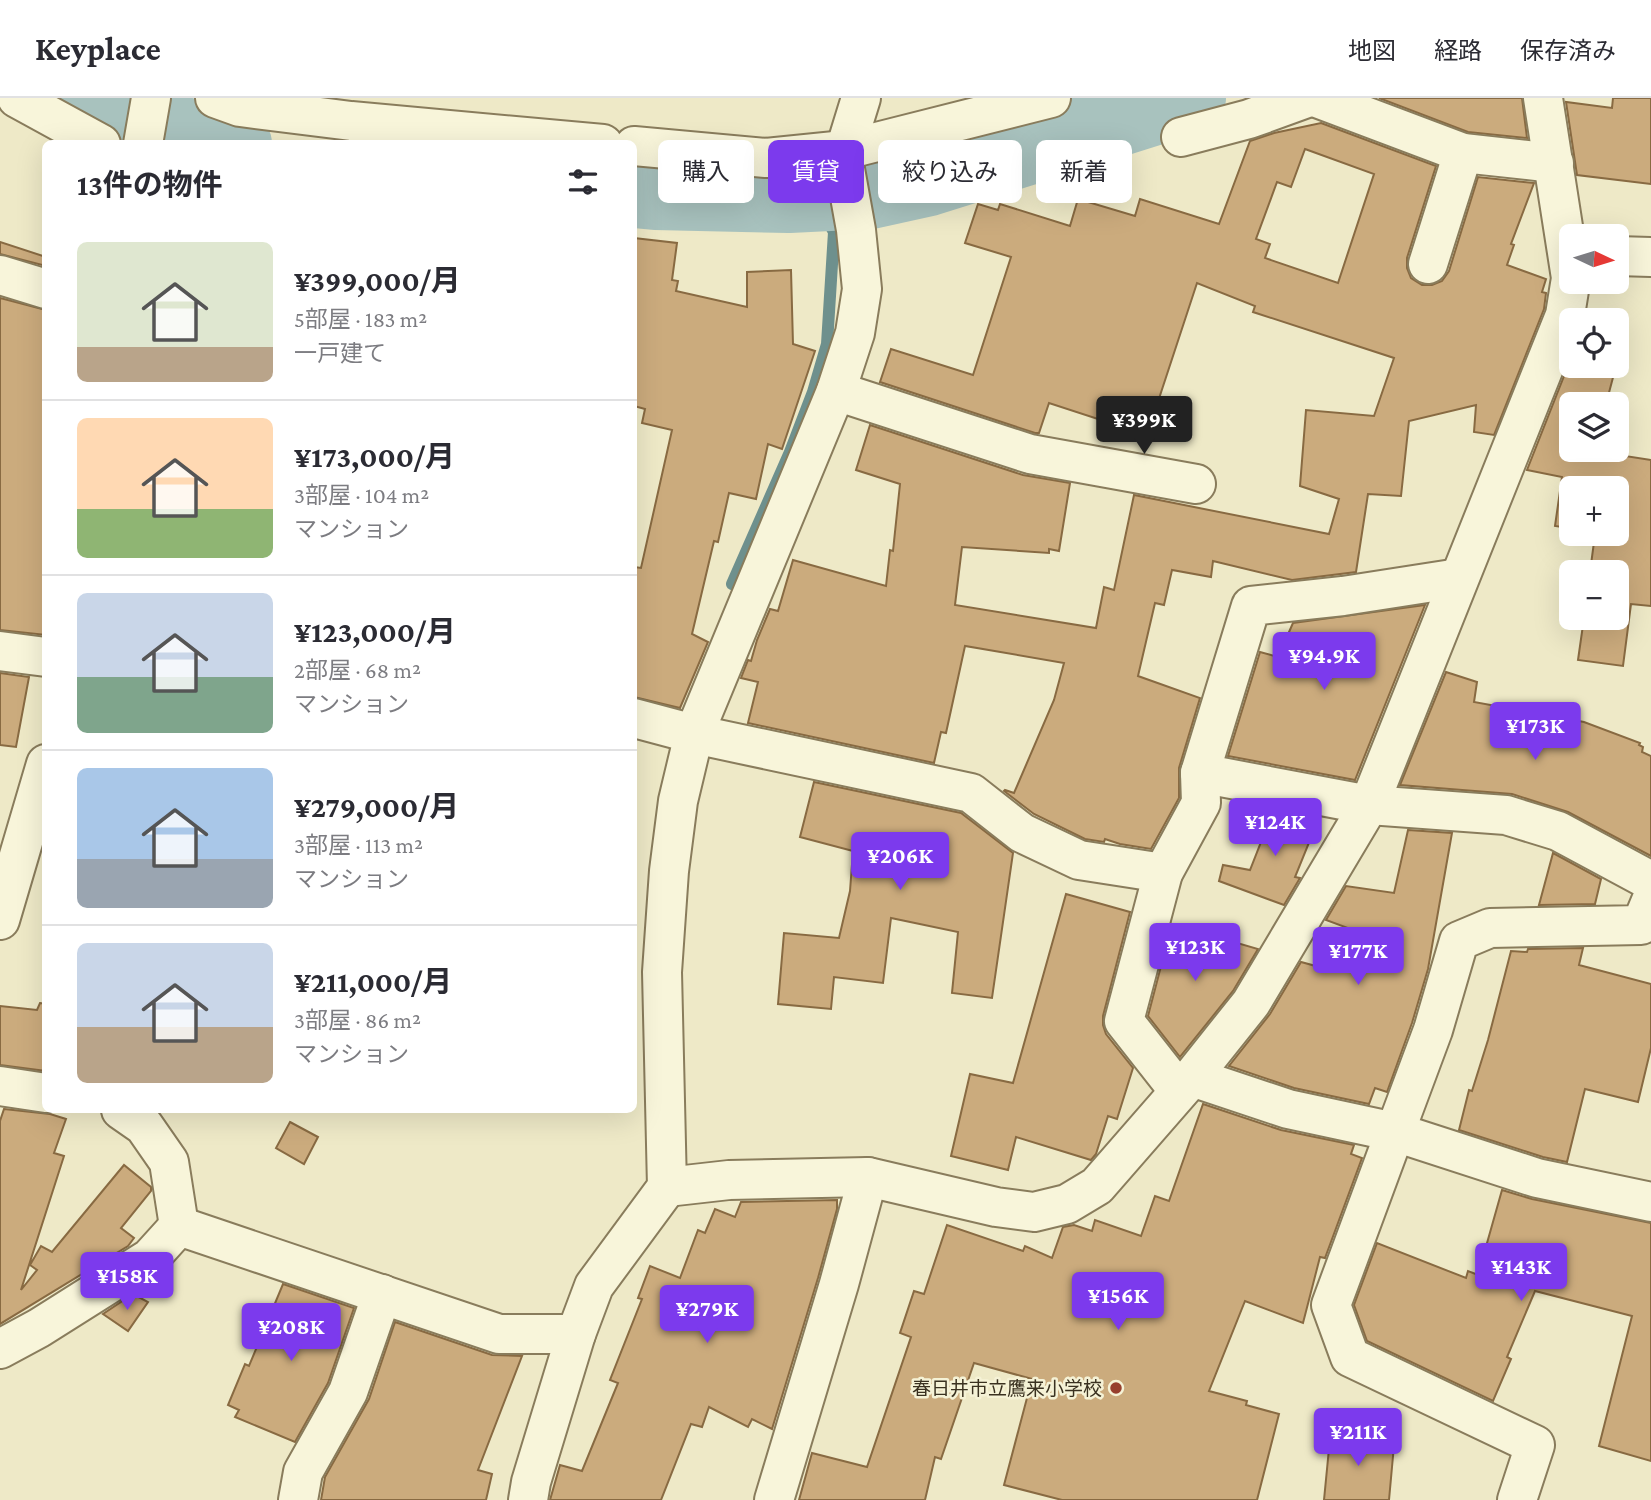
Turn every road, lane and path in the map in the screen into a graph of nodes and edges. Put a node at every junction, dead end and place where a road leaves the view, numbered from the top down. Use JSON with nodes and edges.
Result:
{"nodes":[{"id":1,"x":17,"y":98,"type":"edge"},
{"id":2,"x":151,"y":98,"type":"edge"},
{"id":3,"x":215,"y":98,"type":"edge"},
{"id":4,"x":861,"y":98,"type":"edge"},
{"id":5,"x":1051,"y":98,"type":"edge"},
{"id":6,"x":1307,"y":98,"type":"edge"},
{"id":7,"x":1317,"y":98,"type":"edge"},
{"id":8,"x":1543,"y":98,"type":"edge"},
{"id":9,"x":1181,"y":137,"type":"dead end"},
{"id":10,"x":93,"y":140,"type":"edge"},
{"id":11,"x":144,"y":140,"type":"edge"},
{"id":12,"x":559,"y":140,"type":"edge"},
{"id":13,"x":850,"y":140,"type":"edge"},
{"id":14,"x":637,"y":146,"type":"edge"},
{"id":15,"x":1463,"y":153,"type":"junction"},
{"id":16,"x":864,"y":154,"type":"edge"},
{"id":17,"x":768,"y":158,"type":"edge"},
{"id":18,"x":1554,"y":163,"type":"junction"},
{"id":19,"x":852,"y":203,"type":"edge"},
{"id":20,"x":1565,"y":224,"type":"edge"},
{"id":21,"x":1629,"y":256,"type":"edge"},
{"id":22,"x":1651,"y":257,"type":"edge"},
{"id":23,"x":1428,"y":264,"type":"dead end"},
{"id":24,"x":0,"y":275,"type":"edge"},
{"id":25,"x":42,"y":288,"type":"edge"},
{"id":26,"x":1568,"y":294,"type":"edge"},
{"id":27,"x":836,"y":391,"type":"junction"},
{"id":28,"x":1196,"y":484,"type":"dead end"},
{"id":29,"x":1459,"y":578,"type":"junction"},
{"id":30,"x":0,"y":651,"type":"edge"},
{"id":31,"x":42,"y":656,"type":"edge"},
{"id":32,"x":637,"y":719,"type":"edge"},
{"id":33,"x":694,"y":734,"type":"junction"},
{"id":34,"x":1200,"y":773,"type":"junction"},
{"id":35,"x":42,"y":778,"type":"edge"},
{"id":36,"x":1369,"y":805,"type":"junction"},
{"id":37,"x":1163,"y":873,"type":"junction"},
{"id":38,"x":1651,"y":881,"type":"edge"},
{"id":39,"x":1648,"y":919,"type":"edge"},
{"id":40,"x":0,"y":920,"type":"edge"},
{"id":41,"x":1186,"y":1084,"type":"junction"},
{"id":42,"x":0,"y":1086,"type":"edge"},
{"id":43,"x":649,"y":1088,"type":"edge"},
{"id":44,"x":42,"y":1092,"type":"edge"},
{"id":45,"x":125,"y":1113,"type":"edge"},
{"id":46,"x":1395,"y":1132,"type":"junction"},
{"id":47,"x":868,"y":1177,"type":"junction"},
{"id":48,"x":667,"y":1187,"type":"junction"},
{"id":49,"x":1651,"y":1202,"type":"edge"},
{"id":50,"x":179,"y":1226,"type":"junction"},
{"id":51,"x":382,"y":1294,"type":"junction"},
{"id":52,"x":576,"y":1334,"type":"junction"},
{"id":53,"x":0,"y":1349,"type":"edge"},
{"id":54,"x":298,"y":1500,"type":"edge"},
{"id":55,"x":528,"y":1500,"type":"edge"},
{"id":56,"x":774,"y":1500,"type":"edge"},
{"id":57,"x":1517,"y":1500,"type":"edge"}],
"edges":[{"from":1,"to":10,"type":"street"},
{"from":2,"to":11,"type":"street"},
{"from":3,"to":12,"type":"street"},
{"from":4,"to":13,"type":"street"},
{"from":5,"to":16,"type":"street"},
{"from":6,"to":9,"type":"street"},
{"from":7,"to":15,"type":"street"},
{"from":8,"to":18,"type":"street"},
{"from":14,"to":17,"type":"street"},
{"from":15,"to":18,"type":"street"},
{"from":15,"to":23,"type":"street"},
{"from":18,"to":20,"type":"street"},
{"from":19,"to":27,"type":"street"},
{"from":21,"to":22,"type":"street"},
{"from":24,"to":25,"type":"street"},
{"from":26,"to":29,"type":"street"},
{"from":27,"to":28,"type":"street"},
{"from":27,"to":33,"type":"street"},
{"from":29,"to":34,"type":"street"},
{"from":29,"to":36,"type":"street"},
{"from":30,"to":31,"type":"street"},
{"from":32,"to":33,"type":"street"},
{"from":33,"to":37,"type":"street"},
{"from":33,"to":43,"type":"street"},
{"from":34,"to":36,"type":"street"},
{"from":34,"to":37,"type":"street"},
{"from":35,"to":40,"type":"street"},
{"from":36,"to":38,"type":"street"},
{"from":36,"to":41,"type":"street"},
{"from":37,"to":41,"type":"street"},
{"from":39,"to":46,"type":"street"},
{"from":41,"to":46,"type":"street"},
{"from":41,"to":47,"type":"street"},
{"from":42,"to":44,"type":"street"},
{"from":43,"to":48,"type":"street"},
{"from":45,"to":50,"type":"street"},
{"from":46,"to":49,"type":"street"},
{"from":46,"to":57,"type":"street"},
{"from":47,"to":48,"type":"street"},
{"from":47,"to":56,"type":"street"},
{"from":48,"to":52,"type":"street"},
{"from":50,"to":51,"type":"street"},
{"from":50,"to":53,"type":"street"},
{"from":51,"to":52,"type":"street"},
{"from":51,"to":54,"type":"street"},
{"from":52,"to":55,"type":"street"}]}
